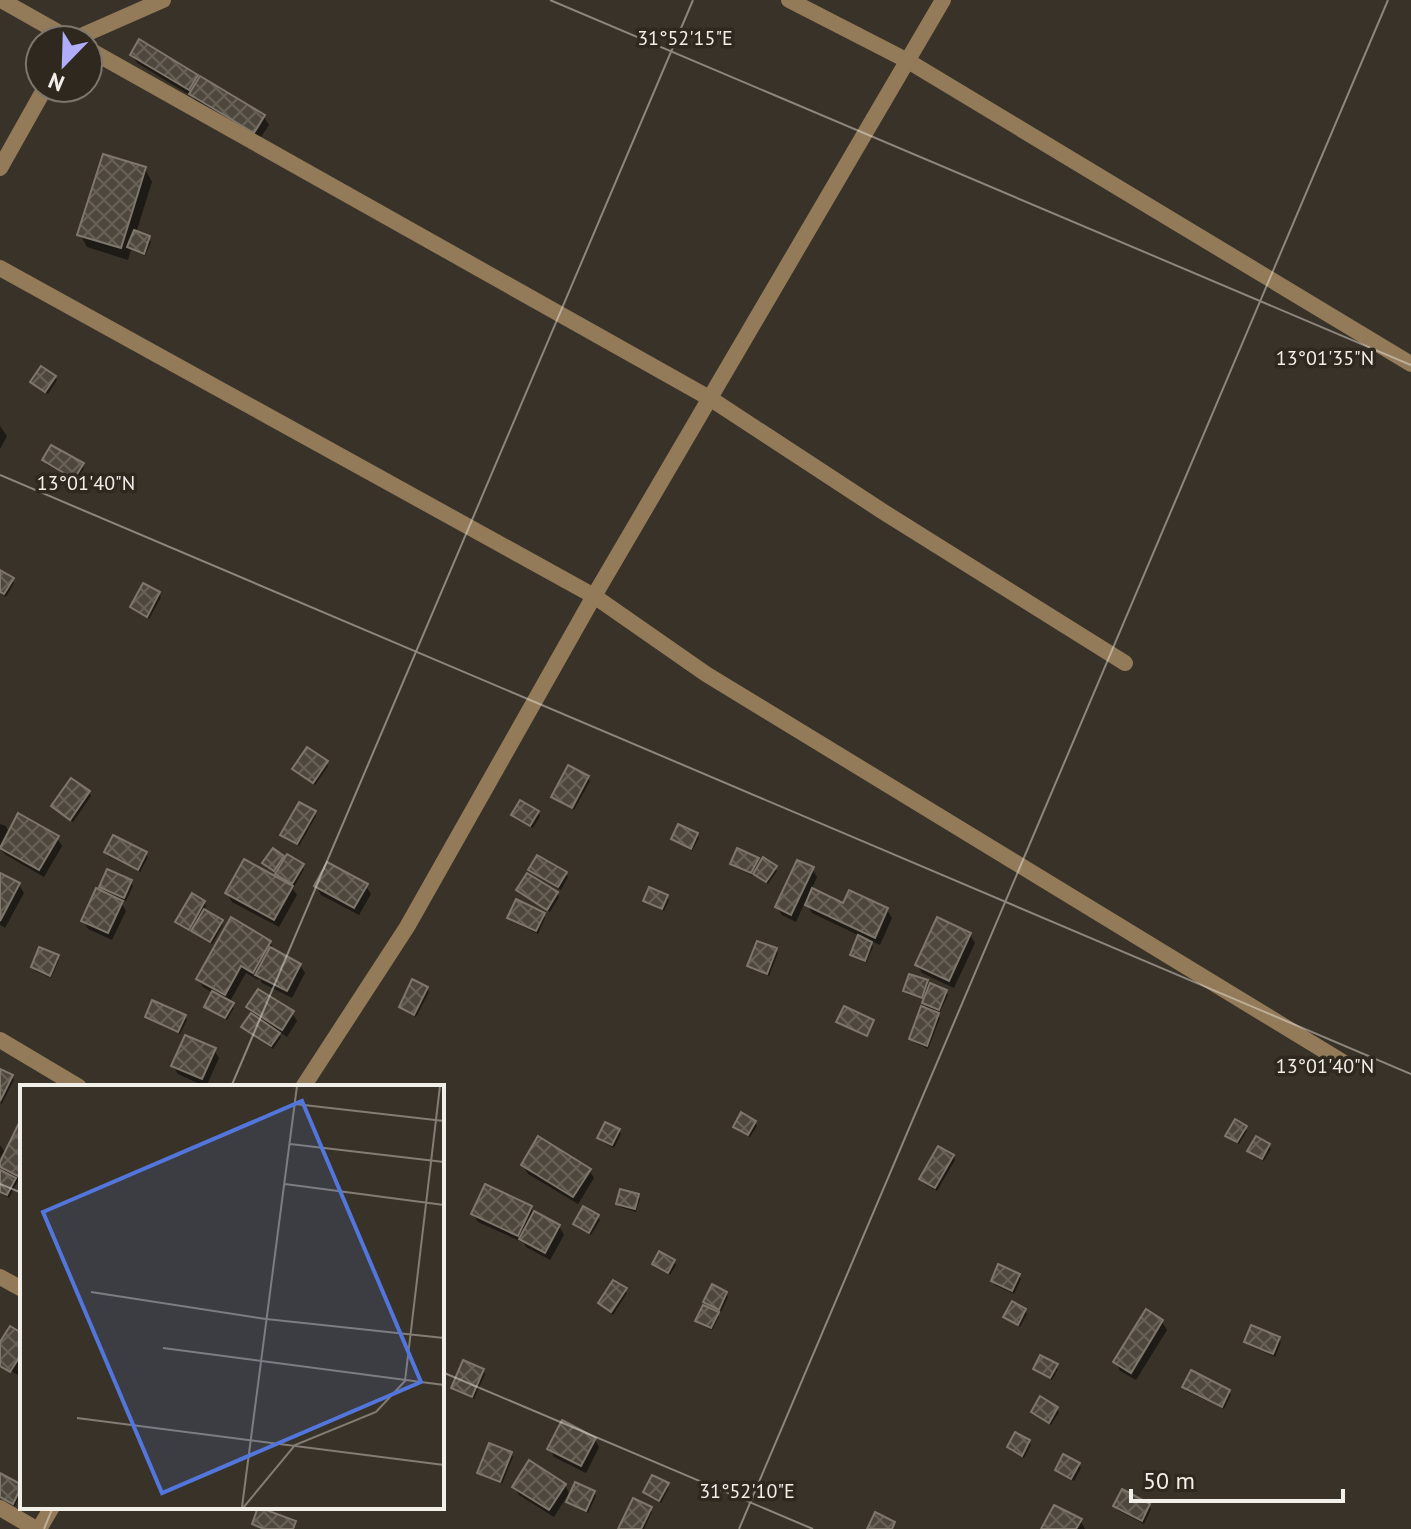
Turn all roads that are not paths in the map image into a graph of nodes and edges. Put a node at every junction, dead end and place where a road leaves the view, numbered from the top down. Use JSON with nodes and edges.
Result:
{"nodes":[{"id":1,"x":1,"y":0,"type":"edge"},
{"id":2,"x":163,"y":0,"type":"edge"},
{"id":3,"x":789,"y":0,"type":"edge"},
{"id":4,"x":943,"y":0,"type":"edge"},
{"id":5,"x":44,"y":24,"type":"edge"},
{"id":6,"x":104,"y":26,"type":"edge"},
{"id":7,"x":104,"y":58,"type":"edge"},
{"id":8,"x":908,"y":61,"type":"junction"},
{"id":9,"x":36,"y":104,"type":"edge"},
{"id":10,"x":0,"y":168,"type":"edge"},
{"id":11,"x":0,"y":268,"type":"edge"},
{"id":12,"x":1411,"y":364,"type":"edge"},
{"id":13,"x":711,"y":399,"type":"junction"},
{"id":14,"x":594,"y":596,"type":"junction"},
{"id":15,"x":1125,"y":663,"type":"dead end"},
{"id":16,"x":0,"y":1040,"type":"edge"},
{"id":17,"x":1346,"y":1064,"type":"dead end"},
{"id":18,"x":76,"y":1085,"type":"edge"},
{"id":19,"x":304,"y":1085,"type":"edge"},
{"id":20,"x":0,"y":1277,"type":"edge"},
{"id":21,"x":20,"y":1288,"type":"edge"},
{"id":22,"x":0,"y":1508,"type":"edge"},
{"id":23,"x":51,"y":1509,"type":"edge"},
{"id":24,"x":38,"y":1529,"type":"edge"}],
"edges":[{"from":1,"to":5,"type":"street"},
{"from":2,"to":6,"type":"street"},
{"from":3,"to":8,"type":"street"},
{"from":4,"to":8,"type":"street"},
{"from":7,"to":13,"type":"street"},
{"from":8,"to":12,"type":"street"},
{"from":8,"to":13,"type":"street"},
{"from":9,"to":10,"type":"street"},
{"from":11,"to":14,"type":"street"},
{"from":13,"to":14,"type":"street"},
{"from":13,"to":15,"type":"street"},
{"from":14,"to":17,"type":"street"},
{"from":14,"to":19,"type":"street"},
{"from":16,"to":18,"type":"street"},
{"from":20,"to":21,"type":"street"},
{"from":22,"to":24,"type":"street"},
{"from":23,"to":24,"type":"street"}]}
